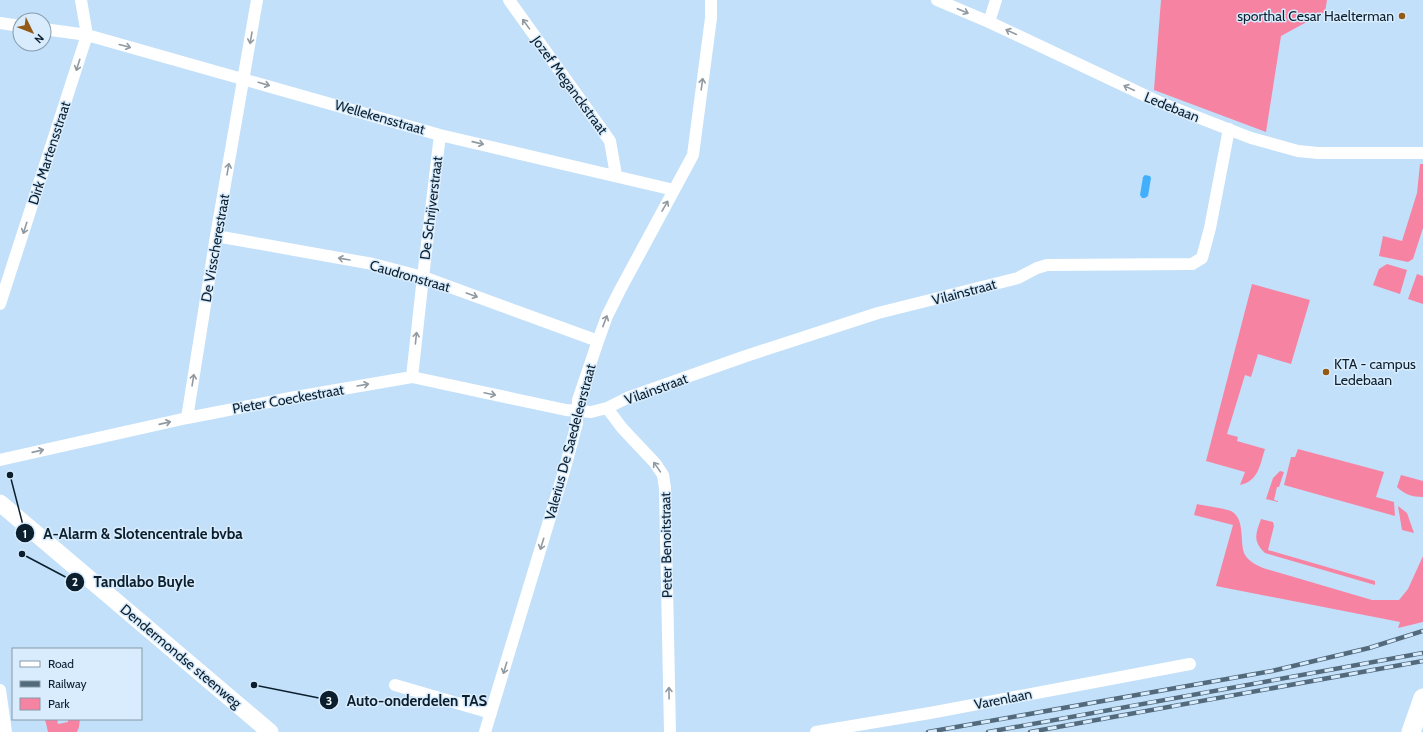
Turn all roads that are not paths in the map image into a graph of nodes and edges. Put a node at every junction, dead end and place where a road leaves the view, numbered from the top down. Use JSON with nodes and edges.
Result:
{"nodes":[{"id":1,"x":81,"y":0,"type":"edge"},
{"id":2,"x":257,"y":0,"type":"edge"},
{"id":3,"x":509,"y":0,"type":"edge"},
{"id":4,"x":711,"y":0,"type":"edge"},
{"id":5,"x":937,"y":0,"type":"edge"},
{"id":6,"x":996,"y":0,"type":"edge"},
{"id":7,"x":989,"y":22,"type":"junction"},
{"id":8,"x":0,"y":23,"type":"edge"},
{"id":9,"x":12,"y":25,"type":"edge"},
{"id":10,"x":52,"y":30,"type":"edge"},
{"id":11,"x":87,"y":35,"type":"junction"},
{"id":12,"x":244,"y":79,"type":"junction"},
{"id":13,"x":1229,"y":129,"type":"junction"},
{"id":14,"x":440,"y":135,"type":"junction"},
{"id":15,"x":1423,"y":153,"type":"edge"},
{"id":16,"x":616,"y":175,"type":"junction"},
{"id":17,"x":674,"y":190,"type":"junction"},
{"id":18,"x":216,"y":236,"type":"junction"},
{"id":19,"x":423,"y":277,"type":"junction"},
{"id":20,"x":0,"y":304,"type":"edge"},
{"id":21,"x":598,"y":341,"type":"junction"},
{"id":22,"x":412,"y":377,"type":"junction"},
{"id":23,"x":607,"y":408,"type":"junction"},
{"id":24,"x":578,"y":412,"type":"junction"},
{"id":25,"x":187,"y":418,"type":"junction"},
{"id":26,"x":0,"y":460,"type":"edge"},
{"id":27,"x":0,"y":503,"type":"edge"},
{"id":28,"x":1190,"y":664,"type":"dead end"},
{"id":29,"x":395,"y":685,"type":"dead end"},
{"id":30,"x":0,"y":690,"type":"edge"},
{"id":31,"x":1423,"y":698,"type":"edge"},
{"id":32,"x":491,"y":713,"type":"junction"},
{"id":33,"x":6,"y":732,"type":"edge"},
{"id":34,"x":270,"y":732,"type":"edge"},
{"id":35,"x":485,"y":732,"type":"edge"},
{"id":36,"x":670,"y":732,"type":"edge"},
{"id":37,"x":816,"y":732,"type":"edge"},
{"id":38,"x":1411,"y":732,"type":"edge"}],
"edges":[{"from":1,"to":11,"type":"street","name":"Dirk Martensstraat"},
{"from":2,"to":12,"type":"street","name":"De Visscherestraat","one_way":true},
{"from":16,"to":3,"type":"street","name":"Jozef Meganckstraat","one_way":true},
{"from":17,"to":4,"type":"street","name":"Valerius De Saedeleerstraat","one_way":true},
{"from":5,"to":7,"type":"street","name":"Ledebaan","one_way":true},
{"from":6,"to":7,"type":"street"},
{"from":13,"to":7,"type":"street","name":"Ledebaan","one_way":true},
{"from":8,"to":9,"type":"street"},
{"from":10,"to":11,"type":"street","name":"Wellekensstraat"},
{"from":11,"to":12,"type":"street","name":"Wellekensstraat","one_way":true},
{"from":11,"to":20,"type":"street","name":"Dirk Martensstraat","one_way":true},
{"from":12,"to":14,"type":"street","name":"Wellekensstraat","one_way":true},
{"from":18,"to":12,"type":"street","name":"De Visscherestraat","one_way":true},
{"from":13,"to":15,"type":"street","name":"Ledebaan"},
{"from":13,"to":23,"type":"street","name":"Vilainstraat"},
{"from":14,"to":16,"type":"street","name":"Wellekensstraat","one_way":true},
{"from":14,"to":19,"type":"street","name":"De Schrijverstraat"},
{"from":16,"to":17,"type":"street","name":"Wellekensstraat"},
{"from":21,"to":17,"type":"street","name":"Valerius De Saedeleerstraat","one_way":true},
{"from":19,"to":18,"type":"street","name":"Caudronstraat","one_way":true},
{"from":25,"to":18,"type":"street","name":"De Visscherestraat","one_way":true},
{"from":19,"to":21,"type":"street","name":"Caudronstraat","one_way":true},
{"from":22,"to":19,"type":"street","name":"De Schrijverstraat","one_way":true},
{"from":21,"to":24,"type":"street","name":"Valerius De Saedeleerstraat"},
{"from":22,"to":24,"type":"street","name":"Pieter Coeckestraat","one_way":true},
{"from":25,"to":22,"type":"street","name":"Pieter Coeckestraat","one_way":true},
{"from":23,"to":24,"type":"street"},
{"from":36,"to":23,"type":"street","name":"Peter Benoitstraat","one_way":true},
{"from":24,"to":32,"type":"street","name":"Valerius De Saedeleerstraat","one_way":true},
{"from":26,"to":25,"type":"street","name":"Pieter Coeckestraat","one_way":true},
{"from":27,"to":34,"type":"street","name":"Dendermondse steenweg"},
{"from":28,"to":37,"type":"street","name":"Varenlaan"},
{"from":29,"to":32,"type":"street"},
{"from":30,"to":33,"type":"street"},
{"from":31,"to":38,"type":"main road"},
{"from":32,"to":35,"type":"street","name":"Valerius De Saedeleerstraat"}]}
